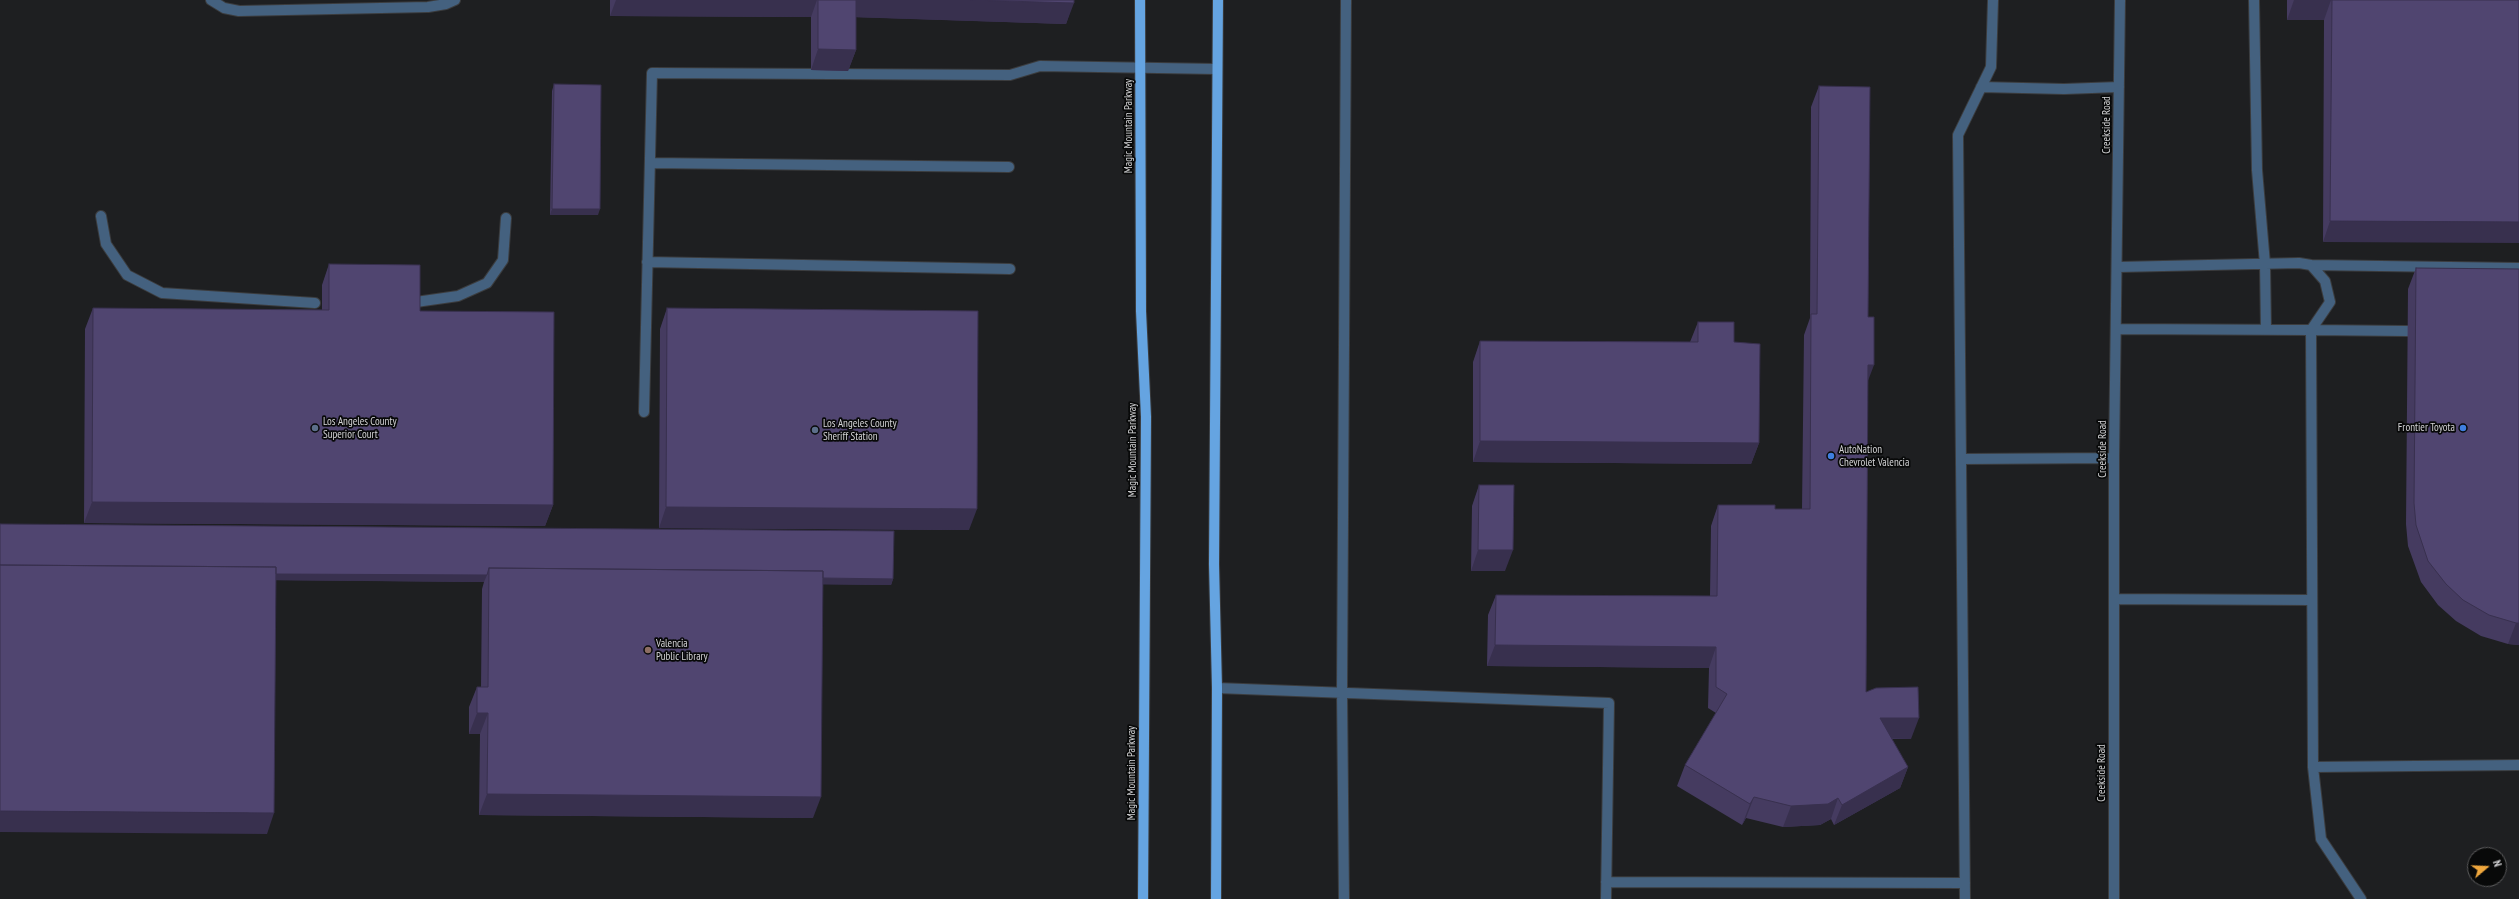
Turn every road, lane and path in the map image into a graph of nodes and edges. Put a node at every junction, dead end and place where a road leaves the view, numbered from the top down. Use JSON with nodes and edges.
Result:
{"nodes":[{"id":1,"x":211,"y":0,"type":"edge"},
{"id":2,"x":455,"y":0,"type":"edge"},
{"id":3,"x":1140,"y":0,"type":"edge"},
{"id":4,"x":1218,"y":0,"type":"edge"},
{"id":5,"x":1346,"y":0,"type":"edge"},
{"id":6,"x":1993,"y":0,"type":"edge"},
{"id":7,"x":2120,"y":0,"type":"edge"},
{"id":8,"x":2254,"y":0,"type":"edge"},
{"id":9,"x":1141,"y":68,"type":"junction"},
{"id":10,"x":1217,"y":69,"type":"junction"},
{"id":11,"x":1981,"y":87,"type":"junction"},
{"id":12,"x":2119,"y":87,"type":"junction"},
{"id":13,"x":650,"y":163,"type":"junction"},
{"id":14,"x":1009,"y":167,"type":"dead end"},
{"id":15,"x":101,"y":216,"type":"dead end"},
{"id":16,"x":506,"y":218,"type":"dead end"},
{"id":17,"x":647,"y":262,"type":"junction"},
{"id":18,"x":2265,"y":264,"type":"junction"},
{"id":19,"x":2311,"y":265,"type":"junction"},
{"id":20,"x":2118,"y":267,"type":"junction"},
{"id":21,"x":2519,"y":268,"type":"edge"},
{"id":22,"x":1010,"y":269,"type":"dead end"},
{"id":23,"x":416,"y":302,"type":"edge"},
{"id":24,"x":315,"y":303,"type":"dead end"},
{"id":25,"x":2116,"y":329,"type":"junction"},
{"id":26,"x":2266,"y":330,"type":"junction"},
{"id":27,"x":2311,"y":330,"type":"junction"},
{"id":28,"x":2408,"y":331,"type":"dead end"},
{"id":29,"x":644,"y":412,"type":"dead end"},
{"id":30,"x":2114,"y":458,"type":"junction"},
{"id":31,"x":1961,"y":459,"type":"junction"},
{"id":32,"x":2114,"y":599,"type":"junction"},
{"id":33,"x":2311,"y":600,"type":"junction"},
{"id":34,"x":1217,"y":688,"type":"junction"},
{"id":35,"x":1342,"y":691,"type":"junction"},
{"id":36,"x":2519,"y":765,"type":"edge"},
{"id":37,"x":2313,"y":767,"type":"junction"},
{"id":38,"x":1606,"y":882,"type":"junction"},
{"id":39,"x":1965,"y":883,"type":"junction"},
{"id":40,"x":1143,"y":899,"type":"edge"},
{"id":41,"x":1216,"y":899,"type":"edge"},
{"id":42,"x":1344,"y":899,"type":"edge"},
{"id":43,"x":1606,"y":899,"type":"edge"},
{"id":44,"x":1965,"y":899,"type":"edge"},
{"id":45,"x":2114,"y":899,"type":"edge"},
{"id":46,"x":2361,"y":899,"type":"edge"}],
"edges":[{"from":1,"to":2,"type":"street"},
{"from":3,"to":9,"type":"main road","name":"Magic Mountain Parkway"},
{"from":4,"to":10,"type":"main road"},
{"from":5,"to":35,"type":"street"},
{"from":6,"to":11,"type":"street"},
{"from":7,"to":12,"type":"street","name":"Creekside Road"},
{"from":8,"to":18,"type":"street"},
{"from":9,"to":10,"type":"street"},
{"from":9,"to":13,"type":"street"},
{"from":9,"to":40,"type":"main road","name":"Magic Mountain Parkway"},
{"from":10,"to":34,"type":"main road"},
{"from":11,"to":12,"type":"street"},
{"from":11,"to":31,"type":"street"},
{"from":12,"to":20,"type":"street","name":"Creekside Road"},
{"from":13,"to":14,"type":"street"},
{"from":13,"to":17,"type":"street"},
{"from":15,"to":24,"type":"street"},
{"from":16,"to":23,"type":"street"},
{"from":17,"to":22,"type":"street"},
{"from":17,"to":29,"type":"street"},
{"from":18,"to":19,"type":"street"},
{"from":18,"to":20,"type":"street"},
{"from":18,"to":26,"type":"street"},
{"from":19,"to":21,"type":"street"},
{"from":19,"to":27,"type":"street"},
{"from":20,"to":25,"type":"street","name":"Creekside Road"},
{"from":25,"to":26,"type":"street"},
{"from":25,"to":30,"type":"street","name":"Creekside Road"},
{"from":26,"to":27,"type":"street"},
{"from":27,"to":28,"type":"street"},
{"from":27,"to":33,"type":"street"},
{"from":30,"to":31,"type":"street"},
{"from":30,"to":32,"type":"street","name":"Creekside Road"},
{"from":31,"to":39,"type":"street"},
{"from":32,"to":33,"type":"street"},
{"from":32,"to":45,"type":"street","name":"Creekside Road"},
{"from":33,"to":37,"type":"street"},
{"from":34,"to":35,"type":"street"},
{"from":34,"to":41,"type":"main road"},
{"from":35,"to":38,"type":"street"},
{"from":35,"to":42,"type":"street"},
{"from":36,"to":37,"type":"street"},
{"from":37,"to":46,"type":"street"},
{"from":38,"to":39,"type":"street"},
{"from":38,"to":43,"type":"street"},
{"from":39,"to":44,"type":"street"}]}
